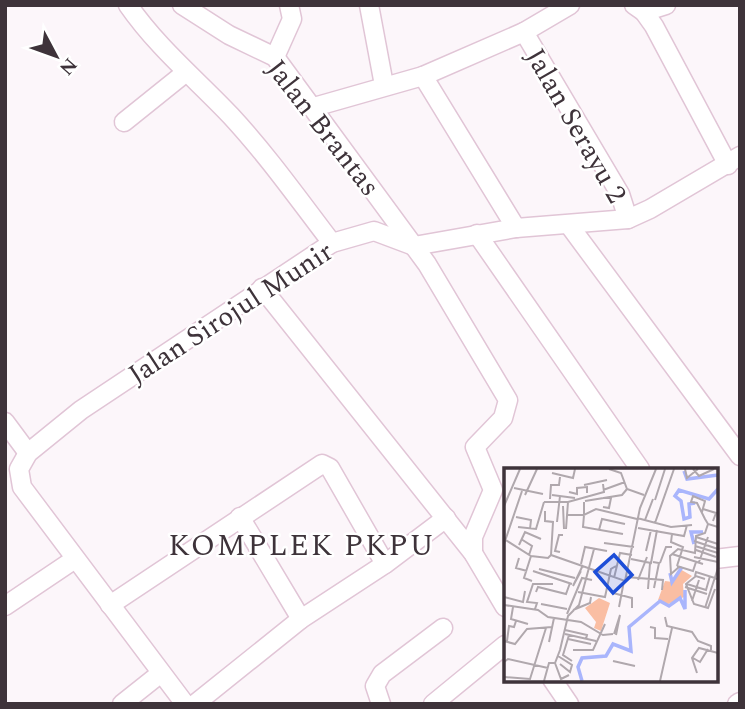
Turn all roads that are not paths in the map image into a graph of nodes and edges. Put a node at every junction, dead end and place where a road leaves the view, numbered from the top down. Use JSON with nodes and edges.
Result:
{"nodes":[{"id":1,"x":128,"y":5,"type":"edge"},
{"id":2,"x":182,"y":5,"type":"edge"},
{"id":3,"x":289,"y":5,"type":"edge"},
{"id":4,"x":369,"y":5,"type":"edge"},
{"id":5,"x":570,"y":5,"type":"edge"},
{"id":6,"x":666,"y":5,"type":"edge"},
{"id":7,"x":639,"y":8,"type":"edge"},
{"id":8,"x":524,"y":32,"type":"junction"},
{"id":9,"x":275,"y":57,"type":"junction"},
{"id":10,"x":185,"y":73,"type":"junction"},
{"id":11,"x":423,"y":76,"type":"junction"},
{"id":12,"x":384,"y":85,"type":"junction"},
{"id":13,"x":314,"y":107,"type":"junction"},
{"id":14,"x":124,"y":122,"type":"dead end"},
{"id":15,"x":734,"y":160,"type":"edge"},
{"id":16,"x":628,"y":219,"type":"junction"},
{"id":17,"x":569,"y":225,"type":"junction"},
{"id":18,"x":516,"y":228,"type":"junction"},
{"id":19,"x":477,"y":234,"type":"junction"},
{"id":20,"x":332,"y":243,"type":"junction"},
{"id":21,"x":414,"y":246,"type":"junction"},
{"id":22,"x":262,"y":288,"type":"junction"},
{"id":23,"x":5,"y":422,"type":"edge"},
{"id":24,"x":27,"y":453,"type":"junction"},
{"id":25,"x":740,"y":456,"type":"edge"},
{"id":26,"x":639,"y":468,"type":"edge"},
{"id":27,"x":240,"y":517,"type":"junction"},
{"id":28,"x":446,"y":518,"type":"junction"},
{"id":29,"x":473,"y":553,"type":"junction"},
{"id":30,"x":740,"y":556,"type":"edge"},
{"id":31,"x":75,"y":559,"type":"junction"},
{"id":32,"x":717,"y":559,"type":"edge"},
{"id":33,"x":385,"y":564,"type":"junction"},
{"id":34,"x":110,"y":605,"type":"junction"},
{"id":35,"x":504,"y":605,"type":"edge"},
{"id":36,"x":5,"y":606,"type":"edge"},
{"id":37,"x":301,"y":619,"type":"junction"},
{"id":38,"x":443,"y":628,"type":"dead end"},
{"id":39,"x":504,"y":646,"type":"edge"},
{"id":40,"x":161,"y":673,"type":"junction"},
{"id":41,"x":553,"y":681,"type":"edge"},
{"id":42,"x":122,"y":704,"type":"edge"},
{"id":43,"x":185,"y":704,"type":"edge"},
{"id":44,"x":195,"y":704,"type":"edge"},
{"id":45,"x":381,"y":704,"type":"edge"},
{"id":46,"x":433,"y":704,"type":"edge"},
{"id":47,"x":569,"y":704,"type":"edge"}],
"edges":[{"from":1,"to":10,"type":"street"},
{"from":2,"to":9,"type":"street","name":"Jalan Brantas"},
{"from":3,"to":9,"type":"street"},
{"from":4,"to":12,"type":"street"},
{"from":5,"to":8,"type":"street"},
{"from":6,"to":7,"type":"street"},
{"from":7,"to":15,"type":"street"},
{"from":8,"to":11,"type":"street"},
{"from":8,"to":16,"type":"street","name":"Jalan Serayu 2"},
{"from":9,"to":13,"type":"street","name":"Jalan Brantas"},
{"from":10,"to":14,"type":"street"},
{"from":10,"to":20,"type":"street"},
{"from":11,"to":12,"type":"street"},
{"from":11,"to":18,"type":"street"},
{"from":12,"to":13,"type":"street"},
{"from":13,"to":21,"type":"street","name":"Jalan Brantas"},
{"from":15,"to":16,"type":"street"},
{"from":16,"to":17,"type":"street"},
{"from":17,"to":18,"type":"street"},
{"from":17,"to":25,"type":"street"},
{"from":18,"to":19,"type":"street"},
{"from":19,"to":21,"type":"street"},
{"from":19,"to":26,"type":"street"},
{"from":20,"to":21,"type":"street","name":"Jalan Sirojul Munir"},
{"from":20,"to":22,"type":"street","name":"Jalan Sirojul Munir"},
{"from":21,"to":29,"type":"street","name":"Jalan Brantas"},
{"from":22,"to":24,"type":"street","name":"Jalan Sirojul Munir"},
{"from":22,"to":28,"type":"street"},
{"from":23,"to":24,"type":"street"},
{"from":24,"to":31,"type":"street"},
{"from":27,"to":33,"type":"street"},
{"from":27,"to":34,"type":"street"},
{"from":27,"to":37,"type":"street"},
{"from":28,"to":29,"type":"street"},
{"from":28,"to":33,"type":"street"},
{"from":29,"to":35,"type":"street"},
{"from":30,"to":32,"type":"street"},
{"from":31,"to":34,"type":"street"},
{"from":31,"to":36,"type":"street"},
{"from":33,"to":37,"type":"street"},
{"from":34,"to":40,"type":"street"},
{"from":37,"to":44,"type":"street"},
{"from":38,"to":45,"type":"street"},
{"from":39,"to":46,"type":"street"},
{"from":40,"to":42,"type":"street"},
{"from":40,"to":43,"type":"street"},
{"from":41,"to":47,"type":"street"}]}
